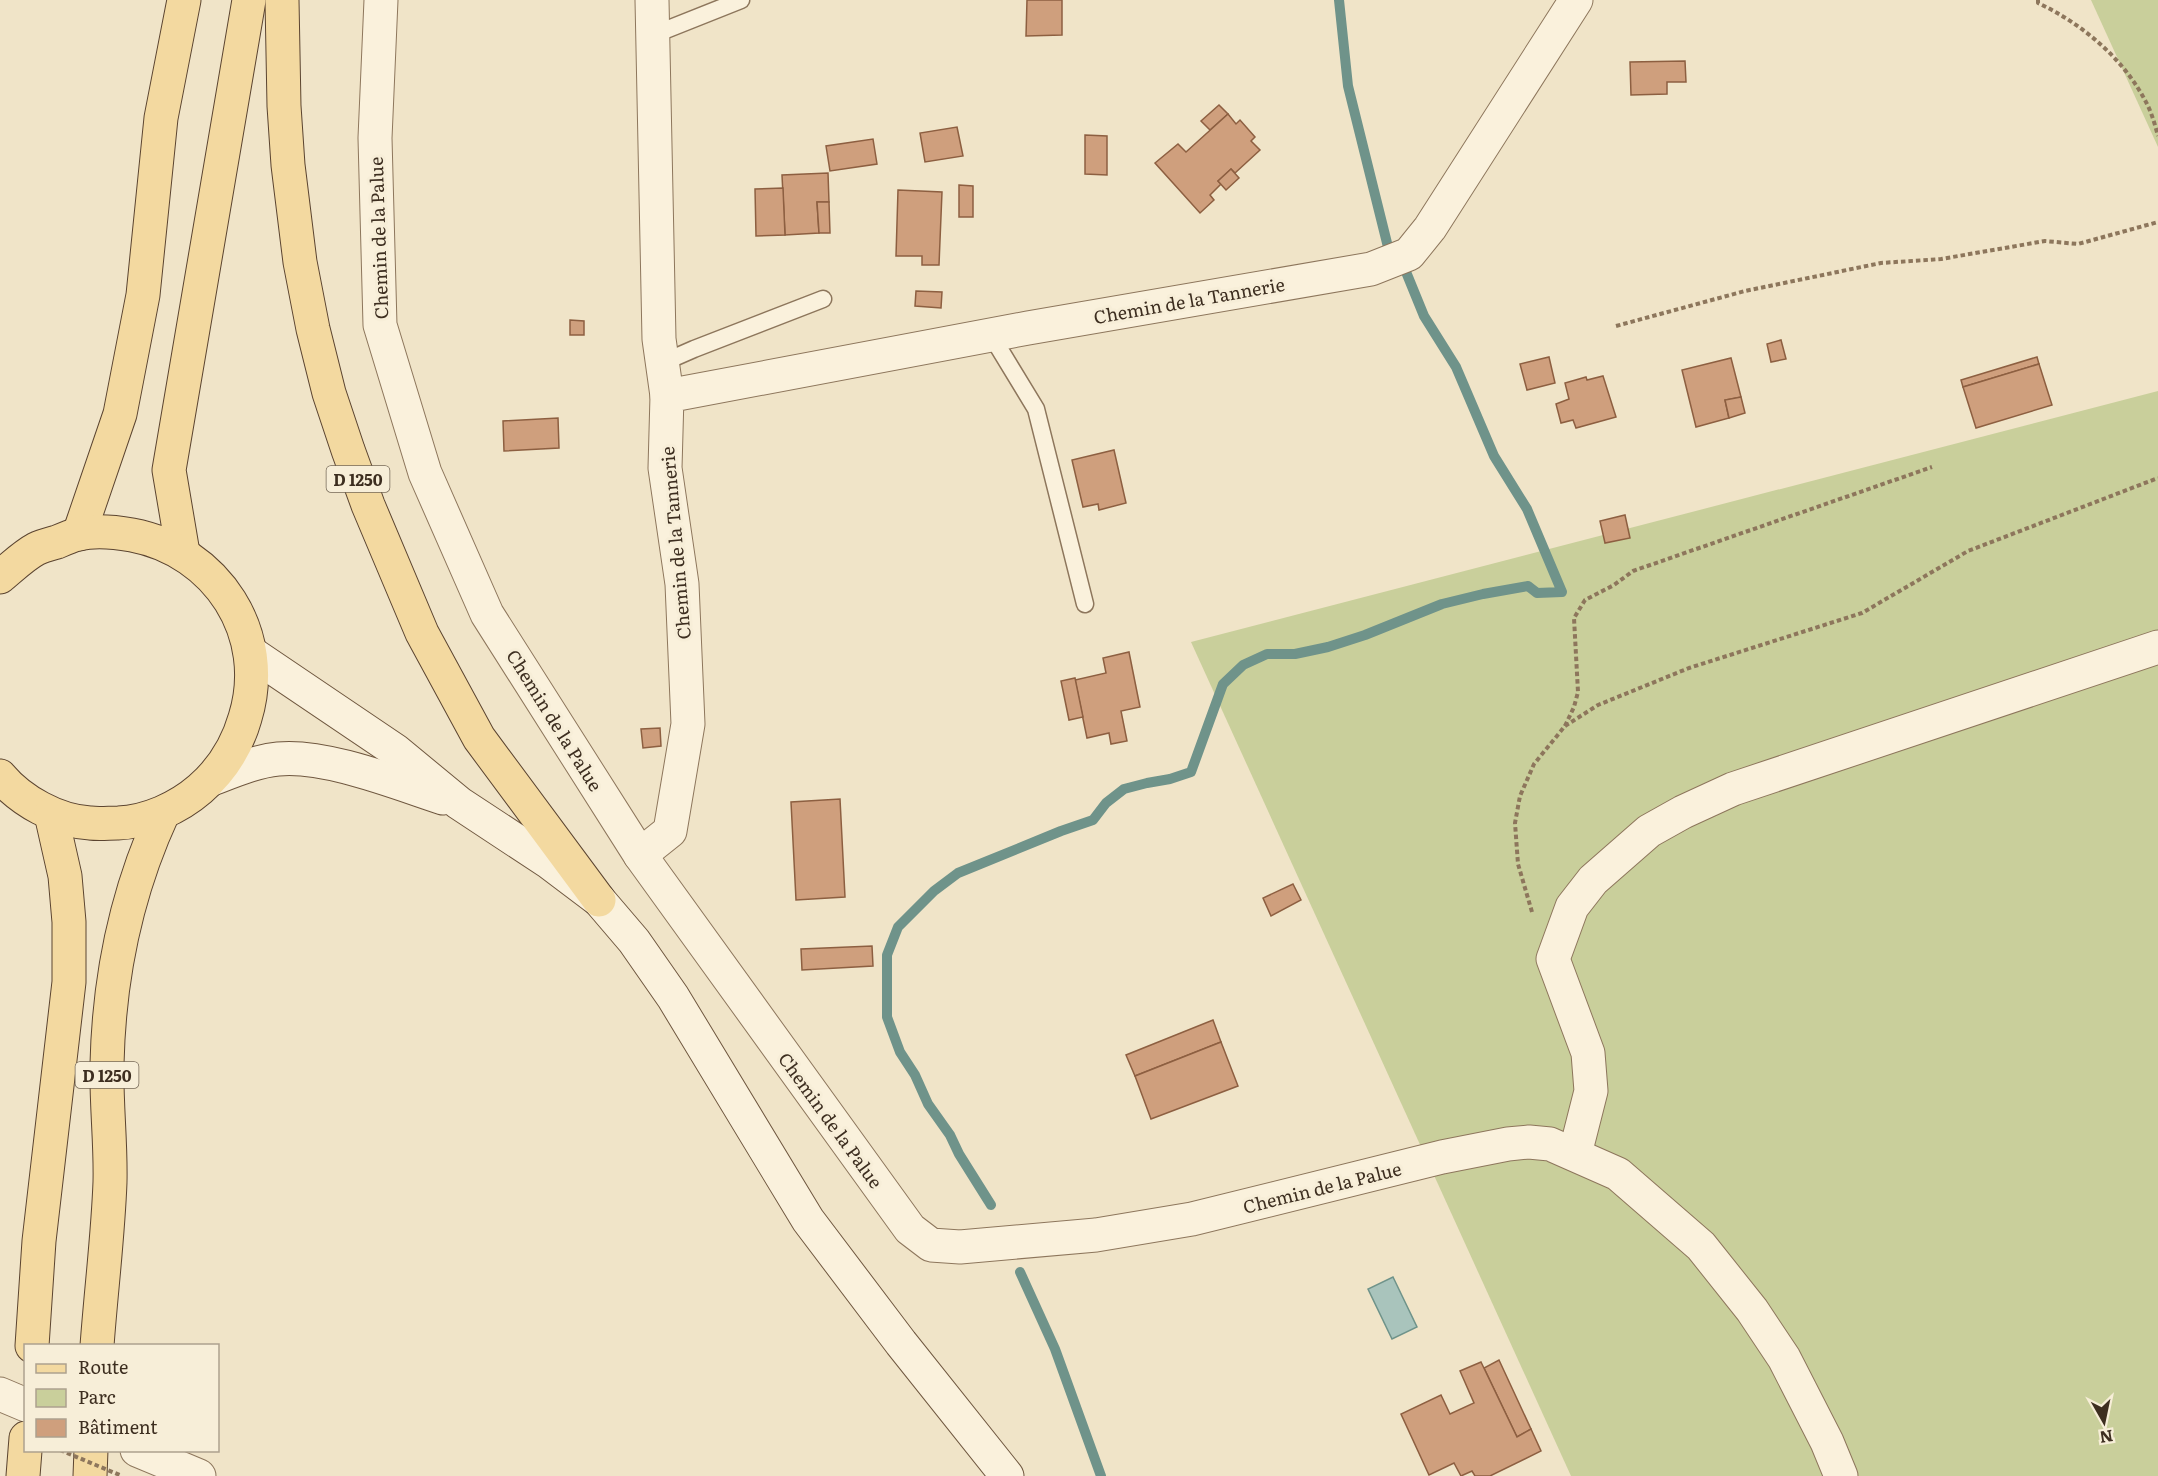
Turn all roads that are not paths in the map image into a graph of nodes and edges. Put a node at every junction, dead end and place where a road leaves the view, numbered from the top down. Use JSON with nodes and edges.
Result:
{"nodes":[{"id":1,"x":184,"y":0,"type":"edge"},
{"id":2,"x":249,"y":0,"type":"edge"},
{"id":3,"x":282,"y":0,"type":"edge"},
{"id":4,"x":381,"y":0,"type":"edge"},
{"id":5,"x":652,"y":0,"type":"edge"},
{"id":6,"x":741,"y":0,"type":"edge"},
{"id":7,"x":1576,"y":0,"type":"edge"},
{"id":8,"x":653,"y":35,"type":"junction"},
{"id":9,"x":823,"y":299,"type":"dead end"},
{"id":10,"x":991,"y":335,"type":"junction"},
{"id":11,"x":662,"y":363,"type":"junction"},
{"id":12,"x":667,"y":396,"type":"junction"},
{"id":13,"x":80,"y":534,"type":"junction"},
{"id":14,"x":183,"y":553,"type":"junction"},
{"id":15,"x":0,"y":577,"type":"edge"},
{"id":16,"x":1085,"y":604,"type":"dead end"},
{"id":17,"x":2158,"y":647,"type":"edge"},
{"id":18,"x":251,"y":653,"type":"junction"},
{"id":19,"x":0,"y":777,"type":"edge"},
{"id":20,"x":212,"y":779,"type":"junction"},
{"id":21,"x":459,"y":803,"type":"junction"},
{"id":22,"x":164,"y":813,"type":"junction"},
{"id":23,"x":51,"y":814,"type":"junction"},
{"id":24,"x":640,"y":855,"type":"junction"},
{"id":25,"x":599,"y":900,"type":"junction"},
{"id":26,"x":1575,"y":1154,"type":"junction"},
{"id":27,"x":32,"y":1344,"type":"edge"},
{"id":28,"x":98,"y":1344,"type":"edge"},
{"id":29,"x":0,"y":1394,"type":"edge"},
{"id":30,"x":24,"y":1404,"type":"edge"},
{"id":31,"x":25,"y":1452,"type":"edge"},
{"id":32,"x":91,"y":1452,"type":"edge"},
{"id":33,"x":142,"y":1452,"type":"edge"},
{"id":34,"x":23,"y":1476,"type":"edge"},
{"id":35,"x":90,"y":1476,"type":"edge"},
{"id":36,"x":199,"y":1476,"type":"edge"},
{"id":37,"x":1007,"y":1476,"type":"edge"},
{"id":38,"x":1841,"y":1476,"type":"edge"}],
"edges":[{"from":1,"to":13,"type":"main road"},
{"from":2,"to":14,"type":"main road"},
{"from":3,"to":25,"type":"main road","number":"D 1250"},
{"from":4,"to":24,"type":"street","name":"Chemin de la Palue"},
{"from":5,"to":8,"type":"street","name":"Chemin de la Tannerie"},
{"from":6,"to":8,"type":"lane"},
{"from":7,"to":10,"type":"street","name":"Chemin de la Tannerie"},
{"from":8,"to":11,"type":"street","name":"Chemin de la Tannerie"},
{"from":9,"to":11,"type":"lane"},
{"from":10,"to":12,"type":"street","name":"Chemin de la Tannerie"},
{"from":10,"to":16,"type":"lane"},
{"from":11,"to":12,"type":"street","name":"Chemin de la Tannerie"},
{"from":12,"to":24,"type":"street","name":"Chemin de la Tannerie"},
{"from":13,"to":14,"type":"main road"},
{"from":13,"to":15,"type":"main road"},
{"from":14,"to":18,"type":"main road"},
{"from":17,"to":26,"type":"street"},
{"from":18,"to":20,"type":"main road"},
{"from":18,"to":21,"type":"street"},
{"from":19,"to":23,"type":"main road"},
{"from":20,"to":21,"type":"street"},
{"from":20,"to":22,"type":"main road"},
{"from":21,"to":25,"type":"street"},
{"from":22,"to":23,"type":"main road"},
{"from":22,"to":28,"type":"main road","number":"D 1250"},
{"from":23,"to":27,"type":"main road","number":"D 1250"},
{"from":24,"to":26,"type":"street","name":"Chemin de la Palue"},
{"from":25,"to":37,"type":"street"},
{"from":26,"to":38,"type":"street","name":"Chemin de la Palue"},
{"from":29,"to":30,"type":"street"},
{"from":31,"to":34,"type":"main road"},
{"from":32,"to":35,"type":"main road"},
{"from":33,"to":36,"type":"street"}]}
